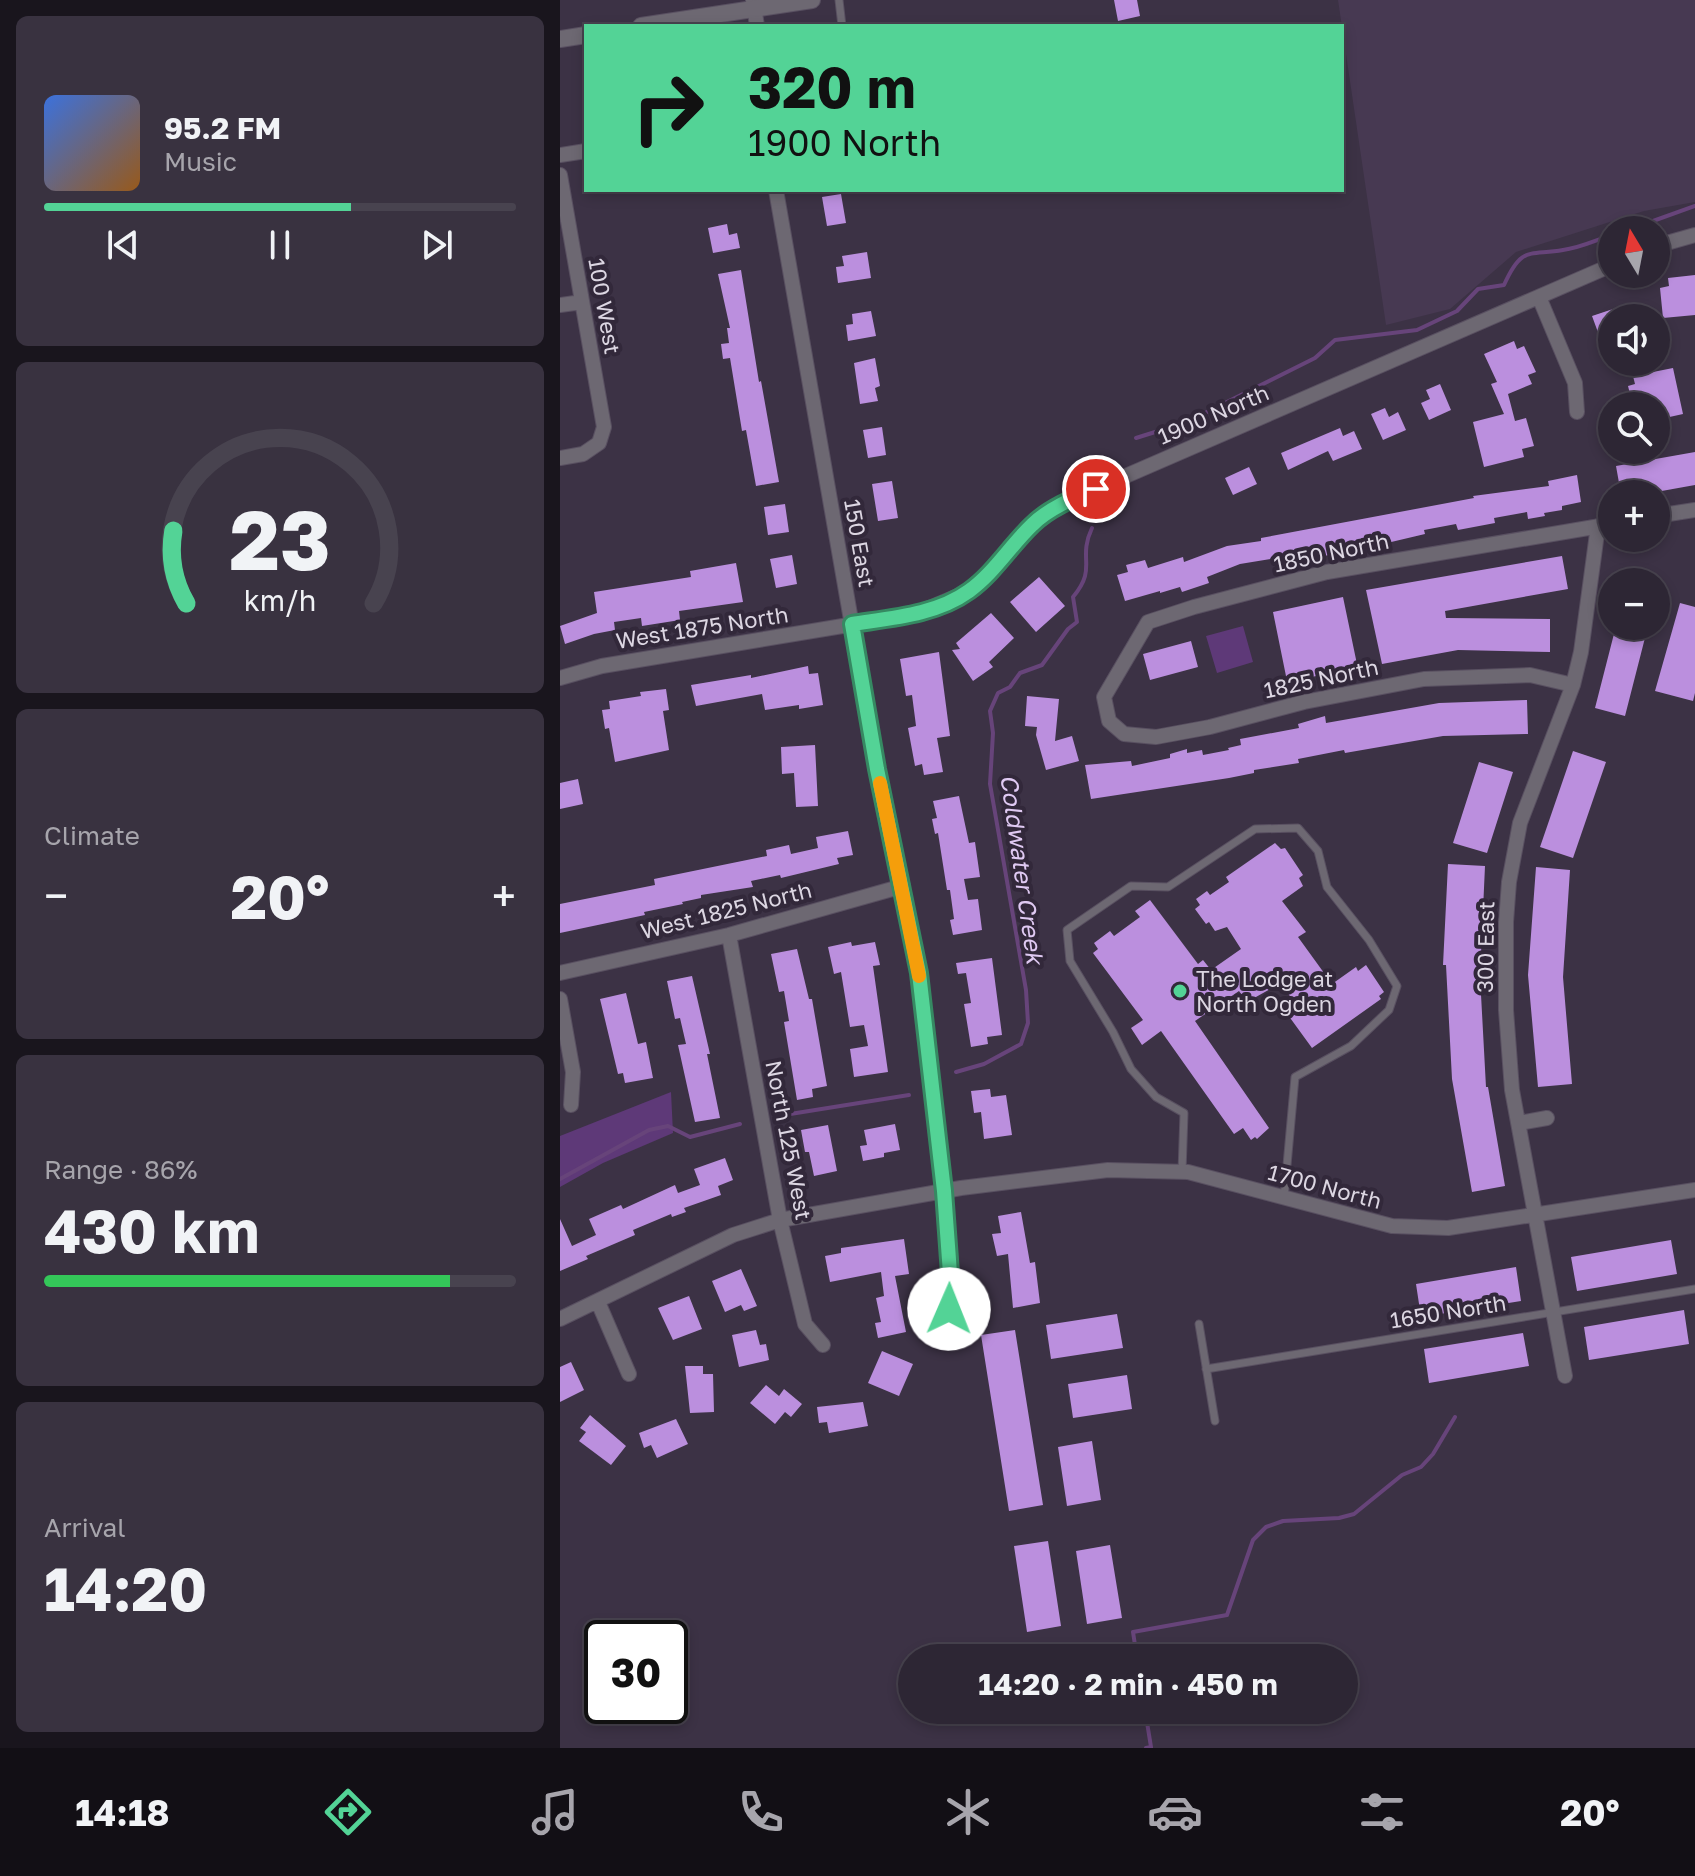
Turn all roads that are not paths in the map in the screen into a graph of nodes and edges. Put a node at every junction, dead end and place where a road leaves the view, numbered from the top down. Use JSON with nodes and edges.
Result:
{"nodes":[{"id":1,"x":812,"y":0,"type":"edge"},
{"id":2,"x":839,"y":0,"type":"edge"},
{"id":3,"x":754,"y":4,"type":"edge"},
{"id":4,"x":651,"y":24,"type":"edge"},
{"id":5,"x":757,"y":24,"type":"edge"},
{"id":6,"x":842,"y":24,"type":"edge"},
{"id":7,"x":584,"y":35,"type":"edge"},
{"id":8,"x":560,"y":39,"type":"edge"},
{"id":9,"x":584,"y":151,"type":"edge"},
{"id":10,"x":560,"y":155,"type":"edge"},
{"id":11,"x":560,"y":175,"type":"edge"},
{"id":12,"x":776,"y":192,"type":"edge"},
{"id":13,"x":1695,"y":235,"type":"edge"},
{"id":14,"x":1670,"y":242,"type":"edge"},
{"id":15,"x":1598,"y":271,"type":"edge"},
{"id":16,"x":1539,"y":297,"type":"junction"},
{"id":17,"x":582,"y":302,"type":"junction"},
{"id":18,"x":560,"y":305,"type":"edge"},
{"id":19,"x":1577,"y":412,"type":"dead end"},
{"id":20,"x":560,"y":458,"type":"edge"},
{"id":21,"x":1695,"y":510,"type":"edge"},
{"id":22,"x":1670,"y":514,"type":"edge"},
{"id":23,"x":1598,"y":526,"type":"edge"},
{"id":24,"x":1600,"y":552,"type":"edge"},
{"id":25,"x":852,"y":624,"type":"junction"},
{"id":26,"x":560,"y":678,"type":"edge"},
{"id":27,"x":1573,"y":685,"type":"junction"},
{"id":28,"x":1104,"y":697,"type":"joint"},
{"id":29,"x":903,"y":886,"type":"junction"},
{"id":30,"x":729,"y":935,"type":"junction"},
{"id":31,"x":560,"y":973,"type":"edge"},
{"id":32,"x":560,"y":999,"type":"edge"},
{"id":33,"x":571,"y":1105,"type":"dead end"},
{"id":34,"x":1547,"y":1118,"type":"dead end"},
{"id":35,"x":1519,"y":1123,"type":"junction"},
{"id":36,"x":1182,"y":1172,"type":"junction"},
{"id":37,"x":1695,"y":1190,"type":"edge"},
{"id":38,"x":944,"y":1191,"type":"junction"},
{"id":39,"x":1284,"y":1198,"type":"junction"},
{"id":40,"x":1536,"y":1214,"type":"junction"},
{"id":41,"x":780,"y":1220,"type":"junction"},
{"id":42,"x":1695,"y":1289,"type":"edge"},
{"id":43,"x":598,"y":1302,"type":"junction"},
{"id":44,"x":1553,"y":1312,"type":"junction"},
{"id":45,"x":560,"y":1319,"type":"edge"},
{"id":46,"x":1199,"y":1324,"type":"dead end"},
{"id":47,"x":947,"y":1331,"type":"dead end"},
{"id":48,"x":823,"y":1345,"type":"dead end"},
{"id":49,"x":1206,"y":1369,"type":"junction"},
{"id":50,"x":629,"y":1374,"type":"dead end"},
{"id":51,"x":1565,"y":1376,"type":"dead end"},
{"id":52,"x":1215,"y":1421,"type":"dead end"}],
"edges":[{"from":1,"to":3,"type":"street"},
{"from":2,"to":6,"type":"lane"},
{"from":3,"to":4,"type":"street"},
{"from":3,"to":5,"type":"street"},
{"from":7,"to":8,"type":"street"},
{"from":9,"to":10,"type":"street"},
{"from":11,"to":17,"type":"street","name":"100 West"},
{"from":12,"to":25,"type":"street","name":"150 East"},
{"from":13,"to":14,"type":"street"},
{"from":15,"to":16,"type":"street","name":"1900 North"},
{"from":16,"to":19,"type":"street"},
{"from":16,"to":25,"type":"street","name":"1900 North"},
{"from":17,"to":18,"type":"street"},
{"from":17,"to":20,"type":"street","name":"100 West"},
{"from":21,"to":22,"type":"street"},
{"from":23,"to":28,"type":"street","name":"1850 North"},
{"from":24,"to":27,"type":"street","name":"300 East"},
{"from":25,"to":26,"type":"street","name":"West 1875 North"},
{"from":25,"to":29,"type":"street","name":"150 East"},
{"from":27,"to":28,"type":"street","name":"1825 North"},
{"from":27,"to":35,"type":"street","name":"300 East"},
{"from":29,"to":30,"type":"street","name":"West 1825 North"},
{"from":29,"to":38,"type":"street","name":"150 East"},
{"from":30,"to":31,"type":"street","name":"West 1825 North"},
{"from":30,"to":41,"type":"street","name":"North 125 West"},
{"from":32,"to":33,"type":"street"},
{"from":34,"to":35,"type":"street"},
{"from":35,"to":40,"type":"street","name":"300 East"},
{"from":36,"to":38,"type":"street","name":"1700 North"},
{"from":36,"to":39,"type":"street","name":"1700 North"},
{"from":36,"to":39,"type":"lane"},
{"from":37,"to":40,"type":"street","name":"1700 North"},
{"from":38,"to":41,"type":"street","name":"1700 North"},
{"from":38,"to":47,"type":"street","name":"150 East"},
{"from":39,"to":40,"type":"street","name":"1700 North"},
{"from":40,"to":44,"type":"street","name":"300 East"},
{"from":41,"to":43,"type":"street","name":"1700 North"},
{"from":41,"to":48,"type":"street","name":"North 125 West"},
{"from":42,"to":44,"type":"lane","name":"1650 North"},
{"from":43,"to":45,"type":"street","name":"1700 North"},
{"from":43,"to":50,"type":"street"},
{"from":44,"to":49,"type":"lane","name":"1650 North"},
{"from":44,"to":51,"type":"street","name":"300 East"},
{"from":46,"to":49,"type":"lane"},
{"from":49,"to":52,"type":"lane"}]}
